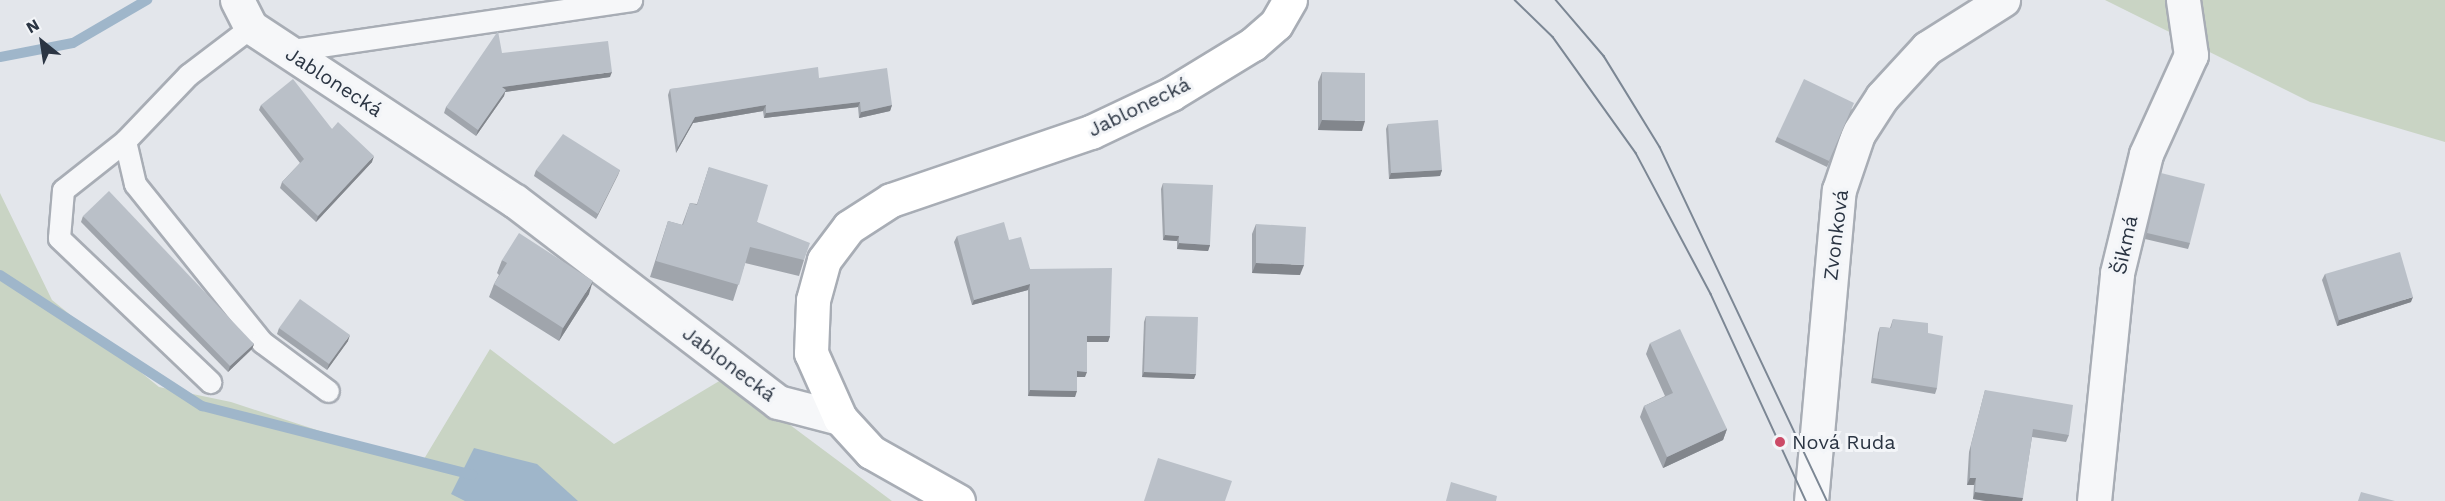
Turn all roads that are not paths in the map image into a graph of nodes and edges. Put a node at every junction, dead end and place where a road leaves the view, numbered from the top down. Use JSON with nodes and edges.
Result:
{"nodes":[{"id":1,"x":631,"y":0,"type":"edge"},
{"id":2,"x":1290,"y":0,"type":"edge"},
{"id":3,"x":2003,"y":0,"type":"edge"},
{"id":4,"x":2183,"y":0,"type":"edge"},
{"id":5,"x":244,"y":14,"type":"edge"},
{"id":6,"x":286,"y":51,"type":"junction"},
{"id":7,"x":125,"y":141,"type":"junction"},
{"id":8,"x":210,"y":382,"type":"dead end"},
{"id":9,"x":327,"y":391,"type":"dead end"},
{"id":10,"x":840,"y":418,"type":"junction"},
{"id":11,"x":958,"y":501,"type":"edge"},
{"id":12,"x":1811,"y":501,"type":"edge"},
{"id":13,"x":2094,"y":501,"type":"edge"}],
"edges":[{"from":1,"to":6,"type":"lane"},
{"from":2,"to":10,"type":"main road","name":"Jablonecká"},
{"from":3,"to":12,"type":"street","name":"Zvonková"},
{"from":4,"to":13,"type":"street","name":"Šikmá"},
{"from":5,"to":6,"type":"street","name":"Jablonecká"},
{"from":5,"to":7,"type":"lane","name":"Jablonecká"},
{"from":6,"to":10,"type":"street","name":"Jablonecká"},
{"from":7,"to":8,"type":"lane","name":"Jablonecká"},
{"from":7,"to":9,"type":"lane"},
{"from":10,"to":11,"type":"main road"}]}
